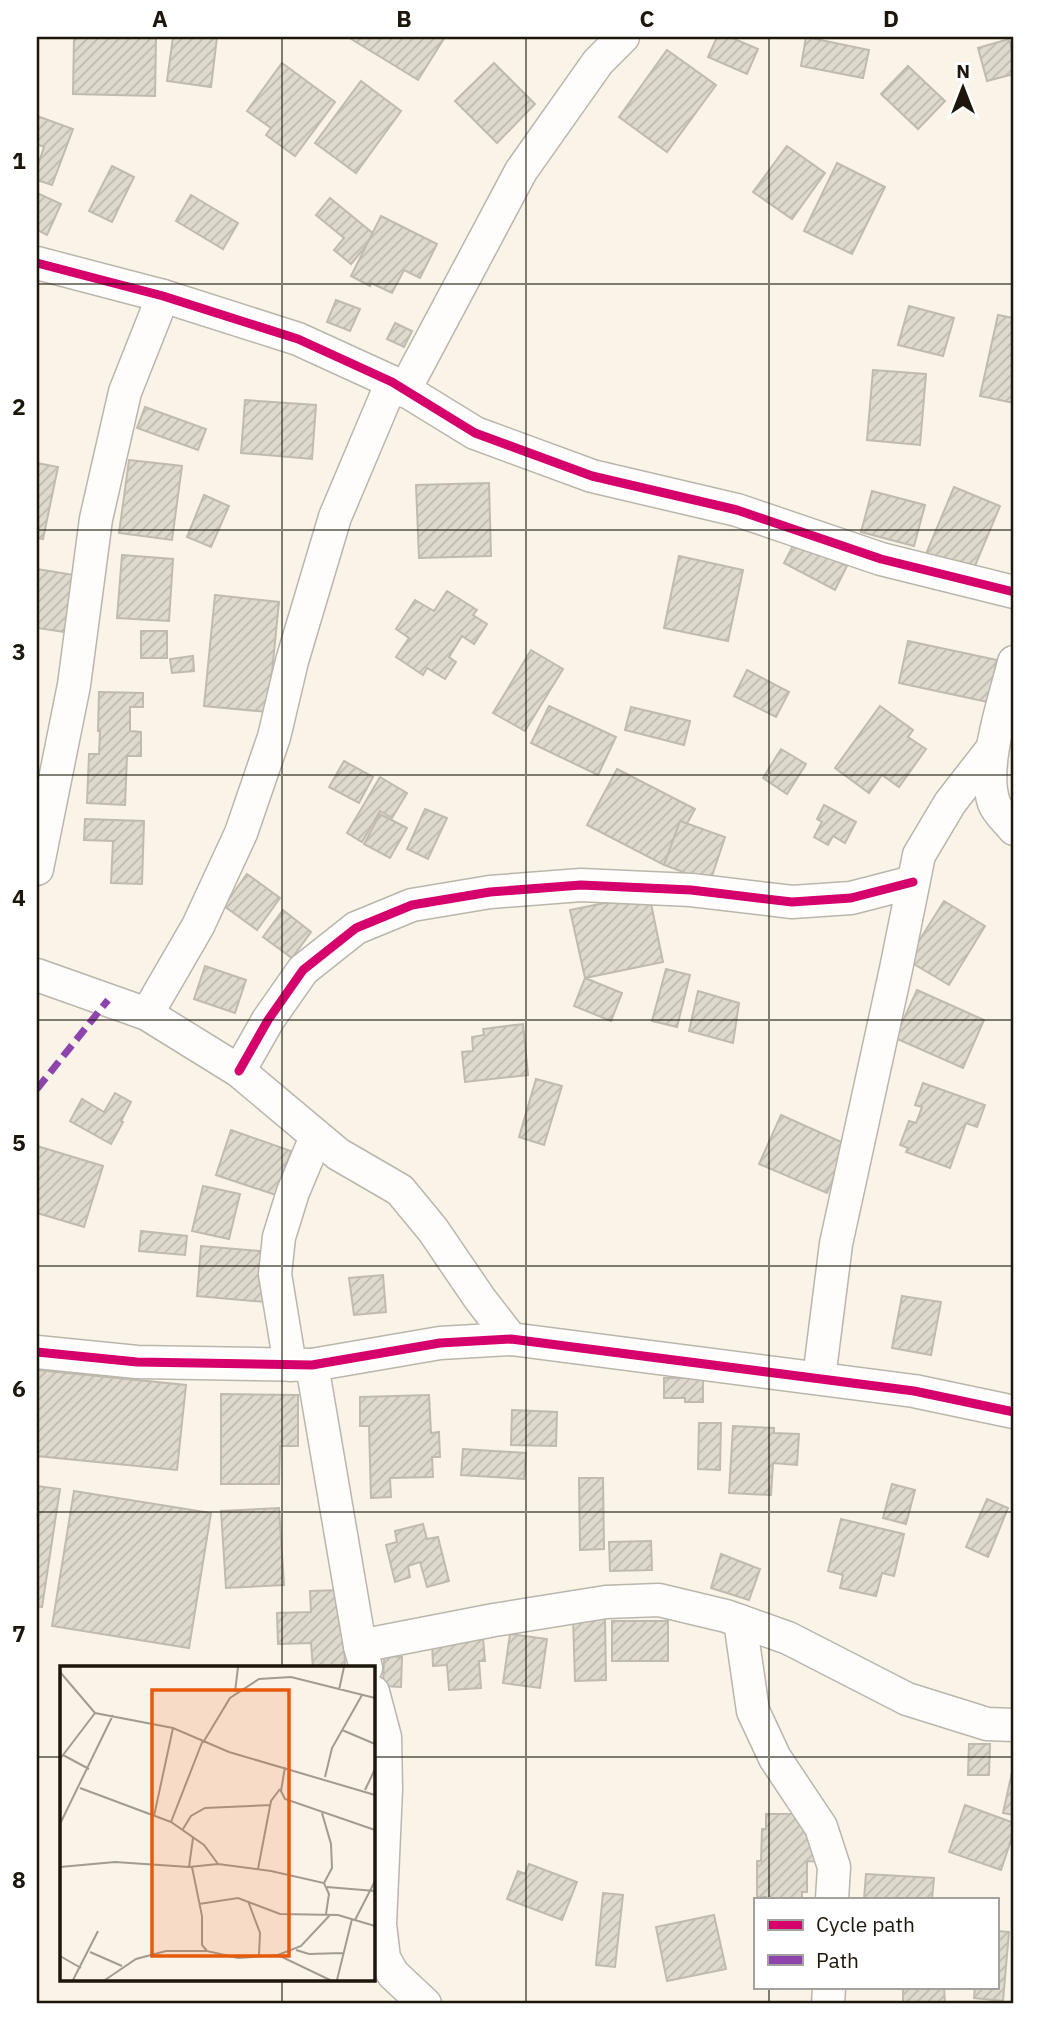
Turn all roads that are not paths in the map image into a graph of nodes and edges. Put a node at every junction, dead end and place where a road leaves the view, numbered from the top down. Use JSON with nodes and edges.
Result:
{"nodes":[{"id":1,"x":623,"y":37,"type":"edge"},
{"id":2,"x":37,"y":263,"type":"edge"},
{"id":3,"x":163,"y":296,"type":"junction"},
{"id":4,"x":398,"y":386,"type":"junction"},
{"id":5,"x":1014,"y":592,"type":"edge"},
{"id":6,"x":1014,"y":662,"type":"edge"},
{"id":7,"x":992,"y":749,"type":"junction"},
{"id":8,"x":1014,"y":828,"type":"edge"},
{"id":9,"x":37,"y":869,"type":"edge"},
{"id":10,"x":913,"y":882,"type":"junction"},
{"id":11,"x":37,"y":975,"type":"edge"},
{"id":12,"x":147,"y":1014,"type":"junction"},
{"id":13,"x":239,"y":1071,"type":"junction"},
{"id":14,"x":316,"y":1137,"type":"junction"},
{"id":15,"x":511,"y":1339,"type":"junction"},
{"id":16,"x":37,"y":1352,"type":"edge"},
{"id":17,"x":301,"y":1364,"type":"junction"},
{"id":18,"x":819,"y":1378,"type":"junction"},
{"id":19,"x":1014,"y":1412,"type":"edge"},
{"id":20,"x":740,"y":1621,"type":"junction"},
{"id":21,"x":363,"y":1657,"type":"edge"},
{"id":22,"x":374,"y":1696,"type":"edge"},
{"id":23,"x":1014,"y":1725,"type":"edge"},
{"id":24,"x":832,"y":1898,"type":"edge"},
{"id":25,"x":425,"y":2004,"type":"edge"}],
"edges":[{"from":1,"to":4,"type":"street"},
{"from":2,"to":3,"type":"street"},
{"from":3,"to":4,"type":"street"},
{"from":3,"to":9,"type":"street"},
{"from":4,"to":5,"type":"street"},
{"from":4,"to":12,"type":"street"},
{"from":6,"to":7,"type":"street"},
{"from":7,"to":8,"type":"street"},
{"from":7,"to":10,"type":"street"},
{"from":10,"to":13,"type":"street"},
{"from":10,"to":18,"type":"street"},
{"from":11,"to":12,"type":"street"},
{"from":12,"to":13,"type":"street"},
{"from":13,"to":14,"type":"street"},
{"from":14,"to":15,"type":"street"},
{"from":14,"to":17,"type":"street"},
{"from":15,"to":17,"type":"street"},
{"from":15,"to":18,"type":"street"},
{"from":16,"to":17,"type":"street"},
{"from":17,"to":21,"type":"street"},
{"from":18,"to":19,"type":"street"},
{"from":20,"to":21,"type":"street"},
{"from":20,"to":23,"type":"street"},
{"from":20,"to":24,"type":"street"},
{"from":22,"to":25,"type":"street"}]}
